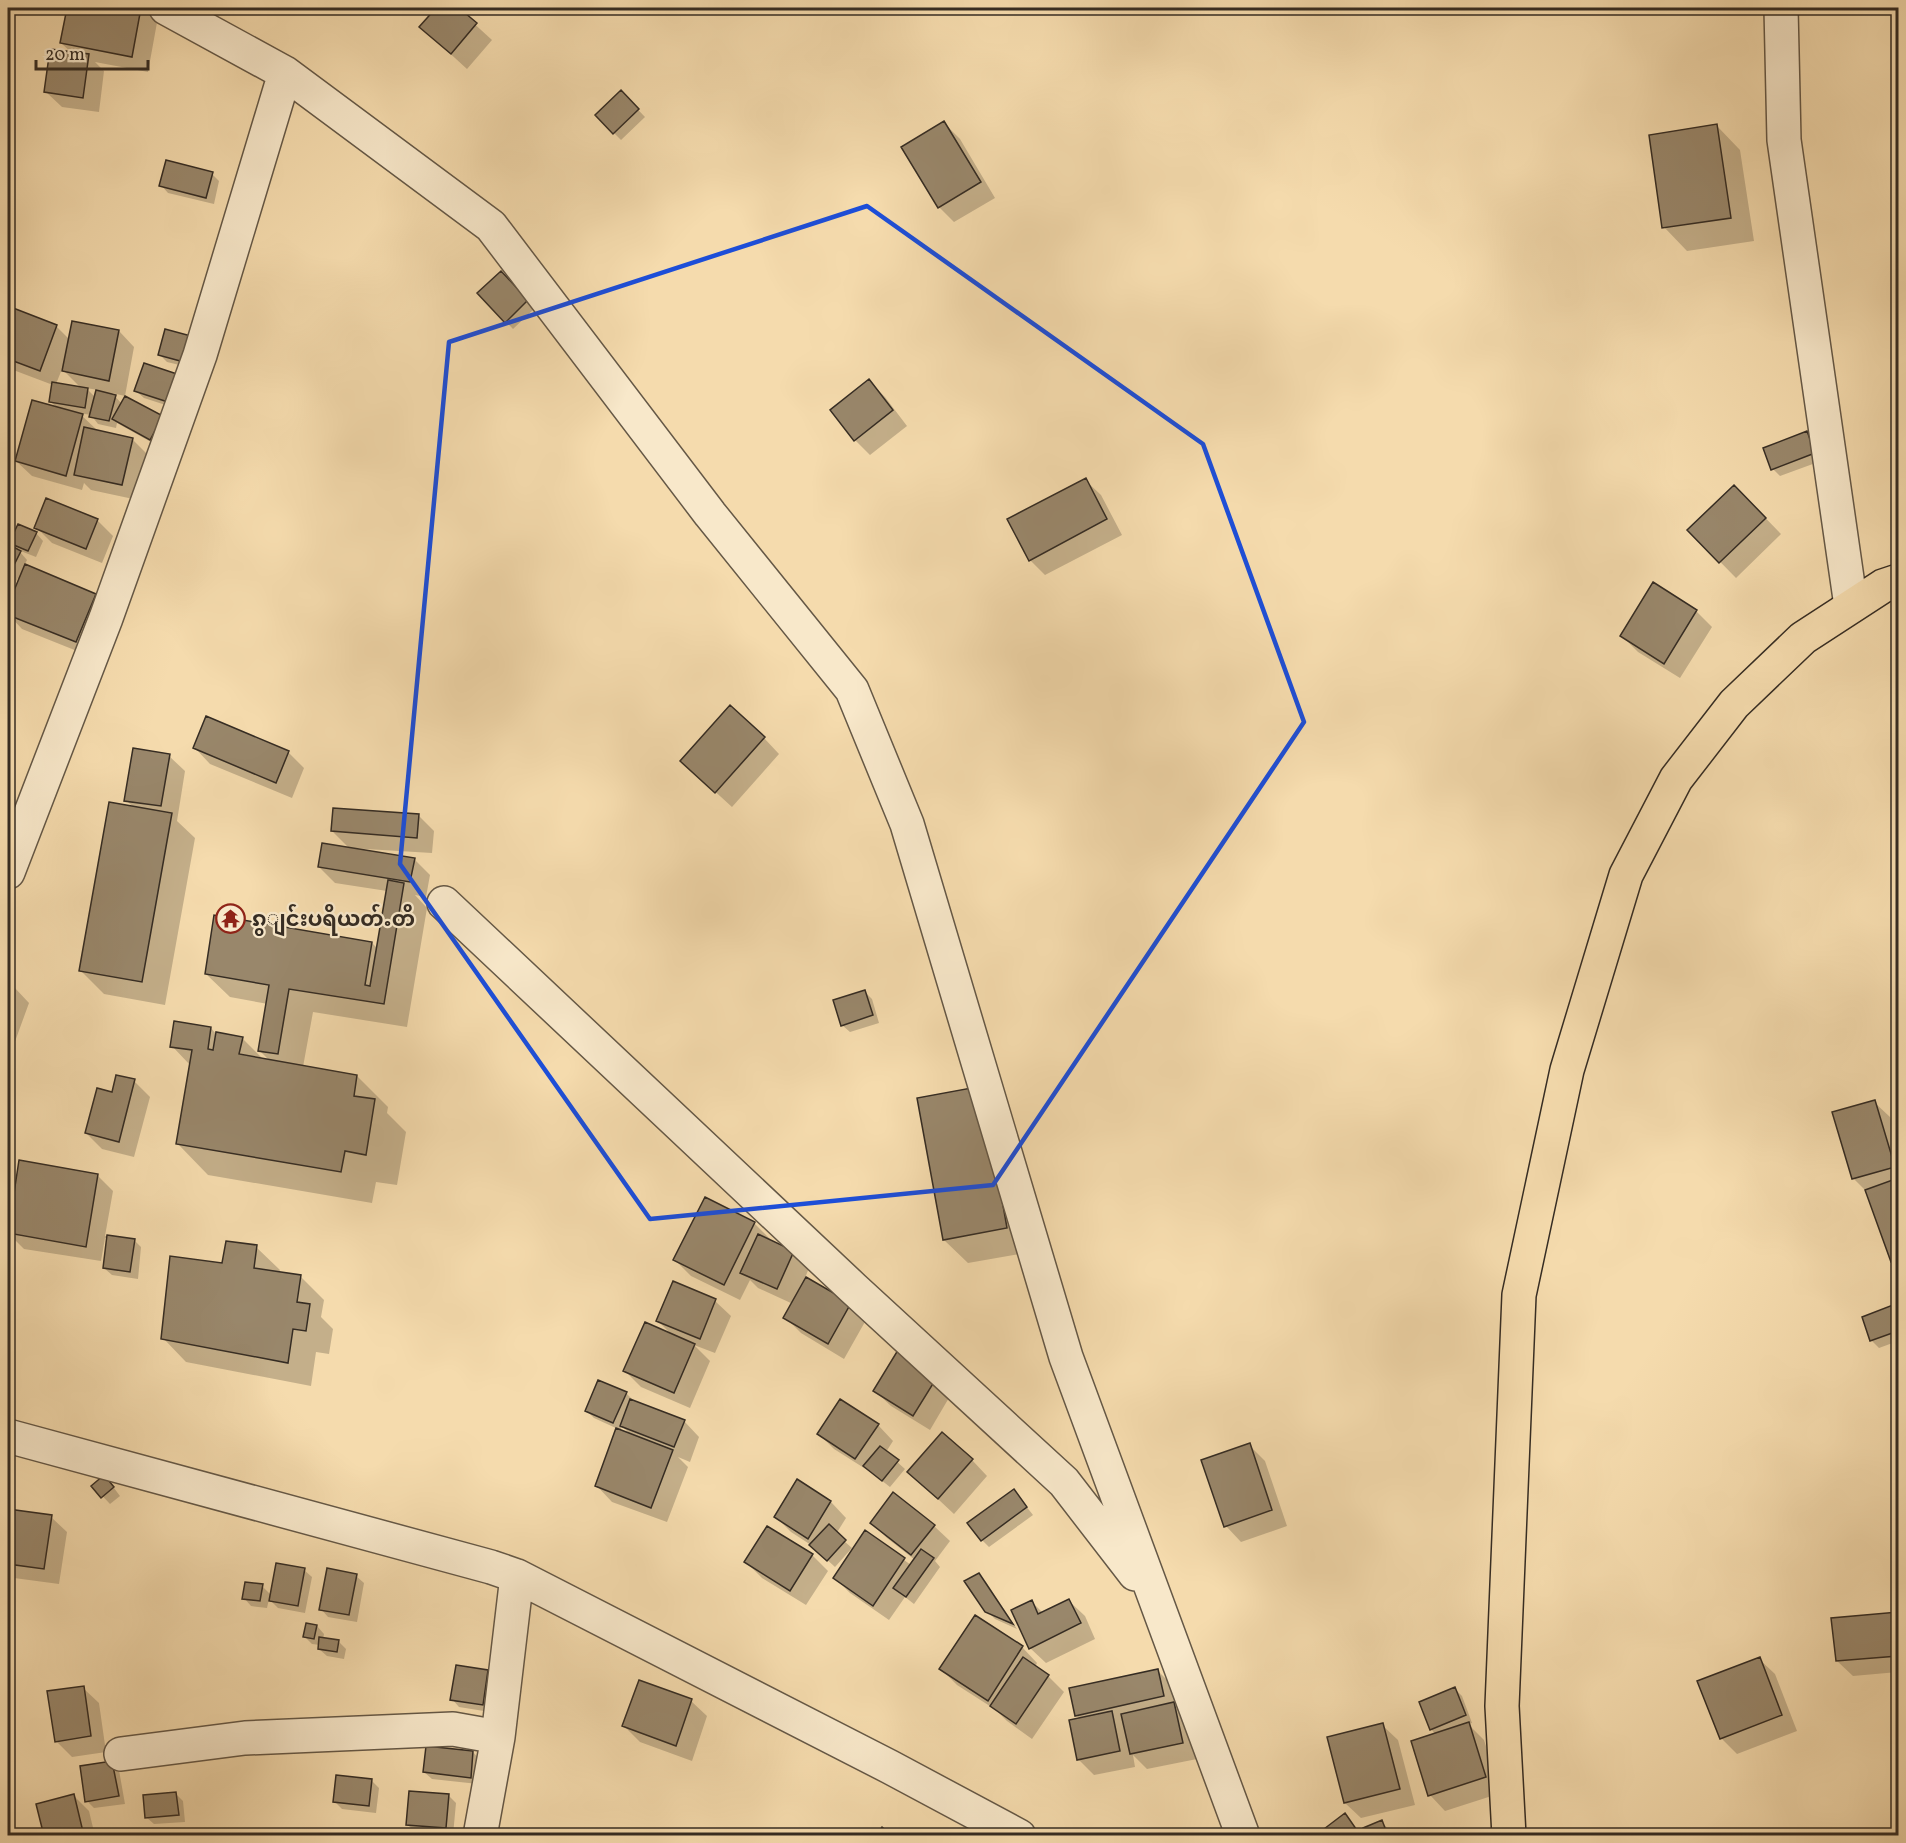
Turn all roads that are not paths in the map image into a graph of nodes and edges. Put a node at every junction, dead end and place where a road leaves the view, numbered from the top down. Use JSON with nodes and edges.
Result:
{"nodes":[{"id":1,"x":166,"y":8,"type":"edge"},
{"id":2,"x":1780,"y":8,"type":"edge"},
{"id":3,"x":285,"y":73,"type":"junction"},
{"id":4,"x":1899,"y":581,"type":"edge"},
{"id":5,"x":1851,"y":606,"type":"junction"},
{"id":6,"x":8,"y":872,"type":"edge"},
{"id":7,"x":444,"y":903,"type":"dead end"},
{"id":8,"x":8,"y":1436,"type":"edge"},
{"id":9,"x":517,"y":1576,"type":"junction"},
{"id":10,"x":1156,"y":1601,"type":"junction"},
{"id":11,"x":498,"y":1737,"type":"junction"},
{"id":12,"x":122,"y":1754,"type":"dead end"},
{"id":13,"x":480,"y":1836,"type":"edge"},
{"id":14,"x":1019,"y":1836,"type":"edge"},
{"id":15,"x":1243,"y":1836,"type":"edge"},
{"id":16,"x":1509,"y":1836,"type":"edge"}],
"edges":[{"from":1,"to":3,"type":"street"},
{"from":2,"to":5,"type":"street"},
{"from":3,"to":6,"type":"street"},
{"from":3,"to":10,"type":"street"},
{"from":4,"to":5,"type":"main road"},
{"from":5,"to":16,"type":"main road"},
{"from":7,"to":10,"type":"street"},
{"from":8,"to":9,"type":"street"},
{"from":9,"to":11,"type":"street"},
{"from":9,"to":14,"type":"street"},
{"from":10,"to":15,"type":"street"},
{"from":11,"to":12,"type":"street"},
{"from":11,"to":13,"type":"street"}]}
